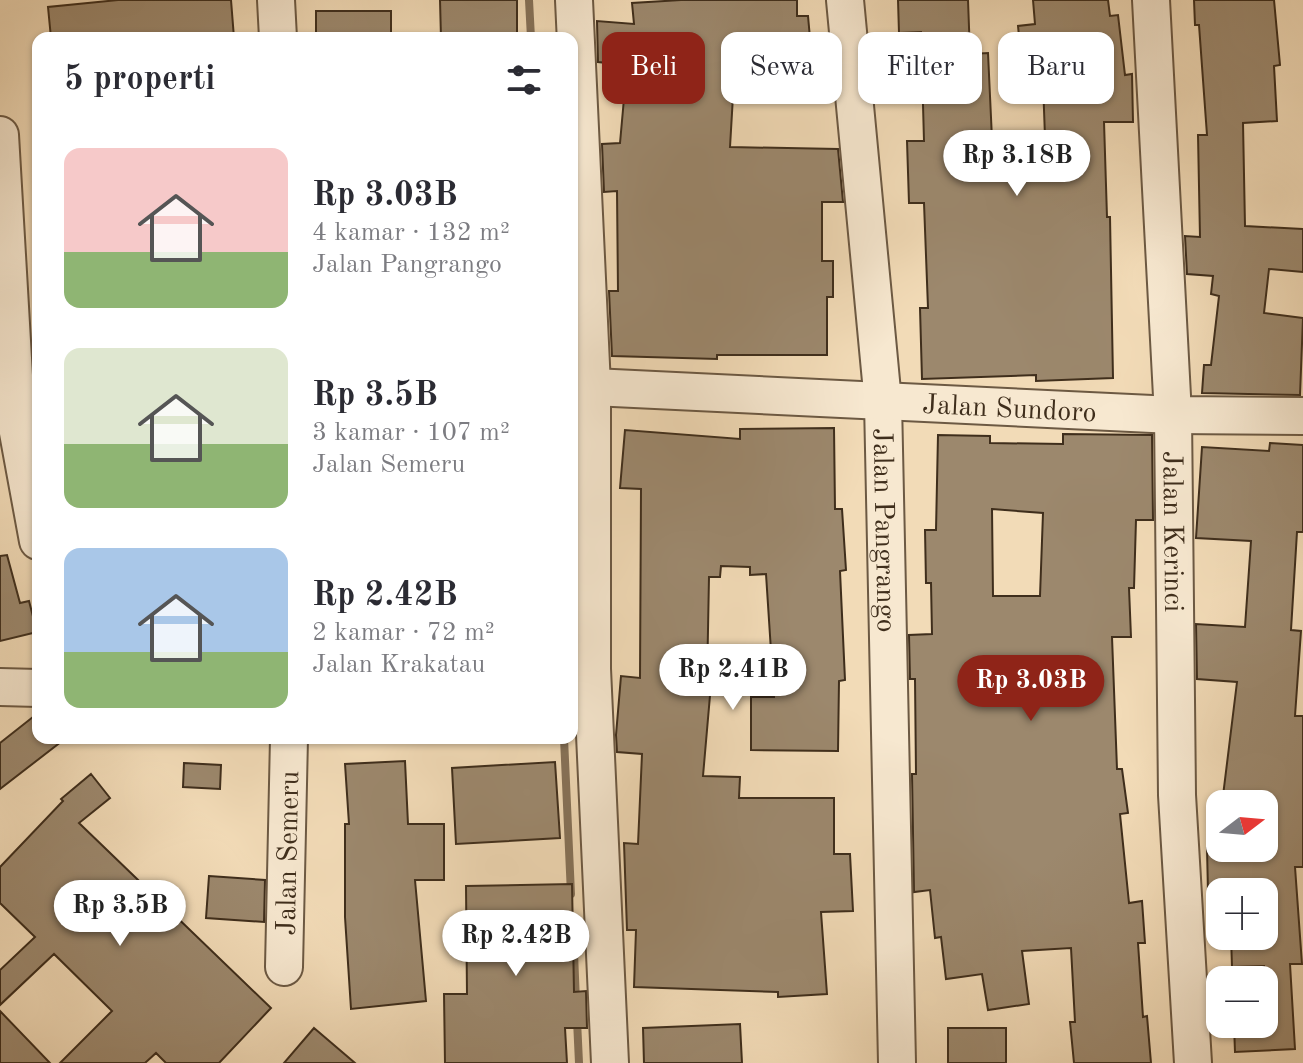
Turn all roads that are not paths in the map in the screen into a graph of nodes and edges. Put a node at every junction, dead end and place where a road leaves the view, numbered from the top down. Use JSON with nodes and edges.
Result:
{"nodes":[{"id":1,"x":276,"y":0,"type":"edge"},
{"id":2,"x":574,"y":0,"type":"edge"},
{"id":3,"x":845,"y":0,"type":"edge"},
{"id":4,"x":1151,"y":0,"type":"edge"},
{"id":5,"x":278,"y":32,"type":"edge"},
{"id":6,"x":575,"y":32,"type":"edge"},
{"id":7,"x":0,"y":135,"type":"edge"},
{"id":8,"x":578,"y":193,"type":"edge"},
{"id":9,"x":26,"y":361,"type":"edge"},
{"id":10,"x":582,"y":386,"type":"edge"},
{"id":11,"x":883,"y":402,"type":"junction"},
{"id":12,"x":1300,"y":412,"type":"edge"},
{"id":13,"x":1173,"y":415,"type":"junction"},
{"id":14,"x":8,"y":430,"type":"edge"},
{"id":15,"x":32,"y":519,"type":"edge"},
{"id":16,"x":0,"y":687,"type":"edge"},
{"id":17,"x":32,"y":688,"type":"edge"},
{"id":18,"x":289,"y":744,"type":"edge"},
{"id":19,"x":284,"y":967,"type":"dead end"},
{"id":20,"x":610,"y":1063,"type":"edge"},
{"id":21,"x":897,"y":1063,"type":"edge"},
{"id":22,"x":1193,"y":1063,"type":"edge"}],
"edges":[{"from":1,"to":5,"type":"street"},
{"from":2,"to":6,"type":"street"},
{"from":3,"to":11,"type":"street","name":"Jalan Pangrango"},
{"from":4,"to":13,"type":"street","name":"Jalan Kerinci"},
{"from":7,"to":9,"type":"street"},
{"from":8,"to":10,"type":"street"},
{"from":9,"to":14,"type":"street"},
{"from":10,"to":11,"type":"street","name":"Jalan Sundoro"},
{"from":10,"to":20,"type":"street"},
{"from":11,"to":13,"type":"street","name":"Jalan Sundoro"},
{"from":11,"to":21,"type":"street","name":"Jalan Pangrango"},
{"from":12,"to":13,"type":"street","name":"Jalan Sundoro"},
{"from":13,"to":22,"type":"street","name":"Jalan Kerinci"},
{"from":14,"to":15,"type":"street"},
{"from":16,"to":17,"type":"street"},
{"from":18,"to":19,"type":"street","name":"Jalan Semeru"}]}
